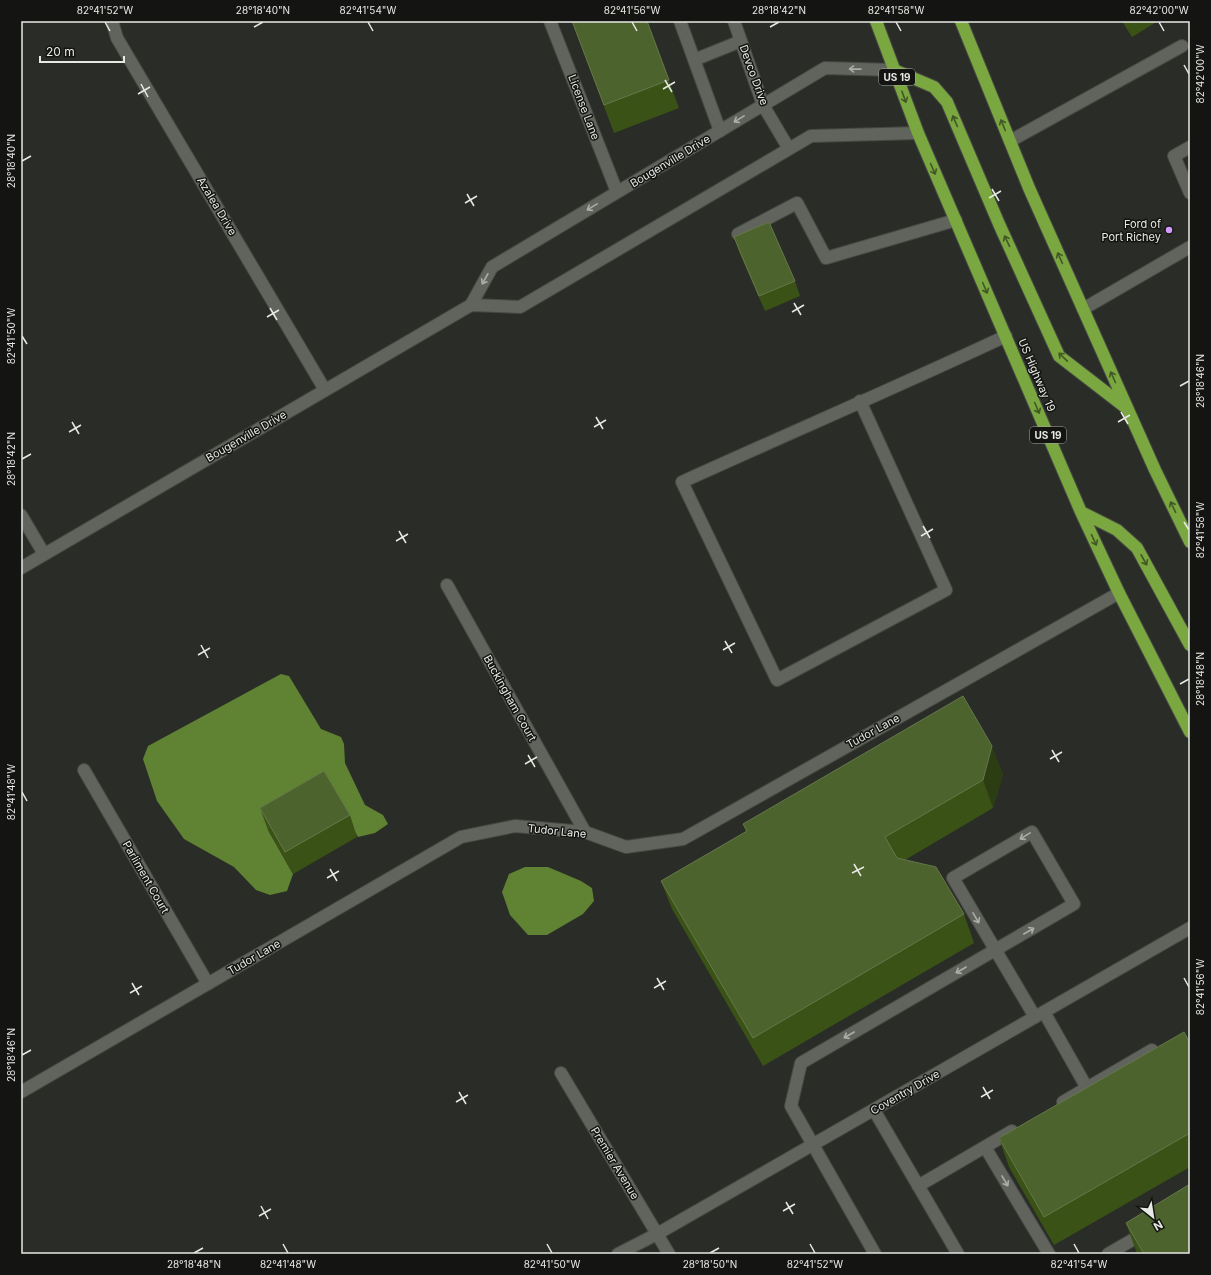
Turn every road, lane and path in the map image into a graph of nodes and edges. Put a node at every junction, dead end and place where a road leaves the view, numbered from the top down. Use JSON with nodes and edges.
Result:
{"nodes":[{"id":1,"x":112,"y":21,"type":"edge"},
{"id":2,"x":550,"y":21,"type":"edge"},
{"id":3,"x":680,"y":21,"type":"edge"},
{"id":4,"x":734,"y":21,"type":"edge"},
{"id":5,"x":876,"y":21,"type":"edge"},
{"id":6,"x":961,"y":21,"type":"edge"},
{"id":7,"x":741,"y":41,"type":"junction"},
{"id":8,"x":1182,"y":46,"type":"dead end"},
{"id":9,"x":694,"y":60,"type":"junction"},
{"id":10,"x":894,"y":70,"type":"junction"},
{"id":11,"x":763,"y":105,"type":"junction"},
{"id":12,"x":720,"y":131,"type":"junction"},
{"id":13,"x":918,"y":133,"type":"junction"},
{"id":14,"x":1010,"y":141,"type":"junction"},
{"id":15,"x":1190,"y":147,"type":"edge"},
{"id":16,"x":789,"y":149,"type":"junction"},
{"id":17,"x":617,"y":192,"type":"junction"},
{"id":18,"x":1190,"y":193,"type":"edge"},
{"id":19,"x":956,"y":220,"type":"junction"},
{"id":20,"x":738,"y":234,"type":"edge"},
{"id":21,"x":1190,"y":247,"type":"edge"},
{"id":22,"x":472,"y":305,"type":"junction"},
{"id":23,"x":1083,"y":310,"type":"junction"},
{"id":24,"x":1006,"y":336,"type":"junction"},
{"id":25,"x":325,"y":390,"type":"junction"},
{"id":26,"x":860,"y":402,"type":"junction"},
{"id":27,"x":1126,"y":408,"type":"junction"},
{"id":28,"x":1081,"y":512,"type":"junction"},
{"id":29,"x":21,"y":515,"type":"edge"},
{"id":30,"x":1190,"y":542,"type":"edge"},
{"id":31,"x":44,"y":554,"type":"junction"},
{"id":32,"x":21,"y":568,"type":"edge"},
{"id":33,"x":447,"y":585,"type":"dead end"},
{"id":34,"x":1118,"y":593,"type":"junction"},
{"id":35,"x":1190,"y":645,"type":"edge"},
{"id":36,"x":1190,"y":732,"type":"edge"},
{"id":37,"x":84,"y":770,"type":"dead end"},
{"id":38,"x":586,"y":832,"type":"junction"},
{"id":39,"x":1190,"y":928,"type":"edge"},
{"id":40,"x":995,"y":950,"type":"junction"},
{"id":41,"x":208,"y":984,"type":"junction"},
{"id":42,"x":1039,"y":1015,"type":"junction"},
{"id":43,"x":1152,"y":1050,"type":"edge"},
{"id":44,"x":561,"y":1073,"type":"dead end"},
{"id":45,"x":1087,"y":1088,"type":"junction"},
{"id":46,"x":21,"y":1092,"type":"edge"},
{"id":47,"x":1053,"y":1107,"type":"edge"},
{"id":48,"x":874,"y":1110,"type":"junction"},
{"id":49,"x":1026,"y":1123,"type":"edge"},
{"id":50,"x":812,"y":1146,"type":"junction"},
{"id":51,"x":985,"y":1147,"type":"junction"},
{"id":52,"x":918,"y":1186,"type":"junction"},
{"id":53,"x":1158,"y":1225,"type":"edge"},
{"id":54,"x":657,"y":1234,"type":"junction"},
{"id":55,"x":1120,"y":1251,"type":"edge"},
{"id":56,"x":618,"y":1254,"type":"edge"},
{"id":57,"x":669,"y":1254,"type":"edge"},
{"id":58,"x":875,"y":1254,"type":"edge"},
{"id":59,"x":958,"y":1254,"type":"edge"},
{"id":60,"x":1049,"y":1254,"type":"edge"},
{"id":61,"x":1108,"y":1254,"type":"edge"}],
"edges":[{"from":1,"to":25,"type":"street","name":"Azalea Drive"},
{"from":2,"to":17,"type":"street","name":"License Lane"},
{"from":3,"to":9,"type":"street"},
{"from":4,"to":7,"type":"street","name":"Devco Drive"},
{"from":5,"to":10,"type":"highway","name":"US Highway 19","number":"US 19"},
{"from":14,"to":6,"type":"highway","one_way":true},
{"from":7,"to":9,"type":"street"},
{"from":7,"to":11,"type":"street","name":"Devco Drive"},
{"from":8,"to":14,"type":"street"},
{"from":9,"to":12,"type":"street"},
{"from":10,"to":11,"type":"street","name":"Bougenville Drive","one_way":true},
{"from":10,"to":13,"type":"highway","name":"US Highway 19","number":"US 19","one_way":true},
{"from":27,"to":10,"type":"highway","one_way":true},
{"from":11,"to":12,"type":"street","name":"Bougenville Drive","one_way":true},
{"from":11,"to":16,"type":"street","name":"Devco Drive"},
{"from":12,"to":17,"type":"street","name":"Bougenville Drive"},
{"from":13,"to":16,"type":"street"},
{"from":13,"to":19,"type":"highway","name":"US Highway 19","number":"US 19","one_way":true},
{"from":23,"to":14,"type":"highway","one_way":true},
{"from":15,"to":18,"type":"street"},
{"from":16,"to":22,"type":"street"},
{"from":17,"to":22,"type":"street","name":"Bougenville Drive","one_way":true},
{"from":19,"to":20,"type":"street"},
{"from":19,"to":24,"type":"highway","name":"US Highway 19","number":"US 19","one_way":true},
{"from":21,"to":23,"type":"street"},
{"from":22,"to":25,"type":"street","name":"Bougenville Drive"},
{"from":27,"to":23,"type":"highway","one_way":true},
{"from":24,"to":26,"type":"street"},
{"from":24,"to":28,"type":"highway","name":"US Highway 19","number":"US 19","one_way":true},
{"from":25,"to":31,"type":"street","name":"Bougenville Drive"},
{"from":26,"to":26,"type":"street"},
{"from":30,"to":27,"type":"highway","one_way":true},
{"from":28,"to":34,"type":"highway","name":"US Highway 19","number":"US 19","one_way":true},
{"from":28,"to":35,"type":"highway","one_way":true},
{"from":29,"to":31,"type":"street"},
{"from":31,"to":32,"type":"street","name":"Bougenville Drive"},
{"from":33,"to":38,"type":"street","name":"Buckingham Court"},
{"from":34,"to":36,"type":"highway","name":"US Highway 19","number":"US 19"},
{"from":34,"to":38,"type":"street","name":"Tudor Lane"},
{"from":37,"to":41,"type":"street","name":"Parliment Court"},
{"from":38,"to":41,"type":"street","name":"Tudor Lane"},
{"from":39,"to":42,"type":"street","name":"Coventry Drive"},
{"from":40,"to":40,"type":"street","one_way":true},
{"from":40,"to":42,"type":"street"},
{"from":40,"to":50,"type":"street","one_way":true},
{"from":41,"to":46,"type":"street","name":"Tudor Lane"},
{"from":42,"to":45,"type":"street"},
{"from":42,"to":48,"type":"street","name":"Coventry Drive"},
{"from":43,"to":45,"type":"street"},
{"from":44,"to":54,"type":"street","name":"Premier Avenue"},
{"from":45,"to":47,"type":"street"},
{"from":48,"to":50,"type":"street","name":"Coventry Drive"},
{"from":48,"to":52,"type":"street"},
{"from":49,"to":51,"type":"street"},
{"from":50,"to":54,"type":"street","name":"Coventry Drive"},
{"from":50,"to":58,"type":"street"},
{"from":51,"to":52,"type":"street"},
{"from":51,"to":60,"type":"street","one_way":true},
{"from":52,"to":59,"type":"street"},
{"from":53,"to":55,"type":"street"},
{"from":54,"to":56,"type":"street","name":"Coventry Drive"},
{"from":54,"to":57,"type":"street","name":"Premier Avenue"},
{"from":55,"to":61,"type":"street"}]}
